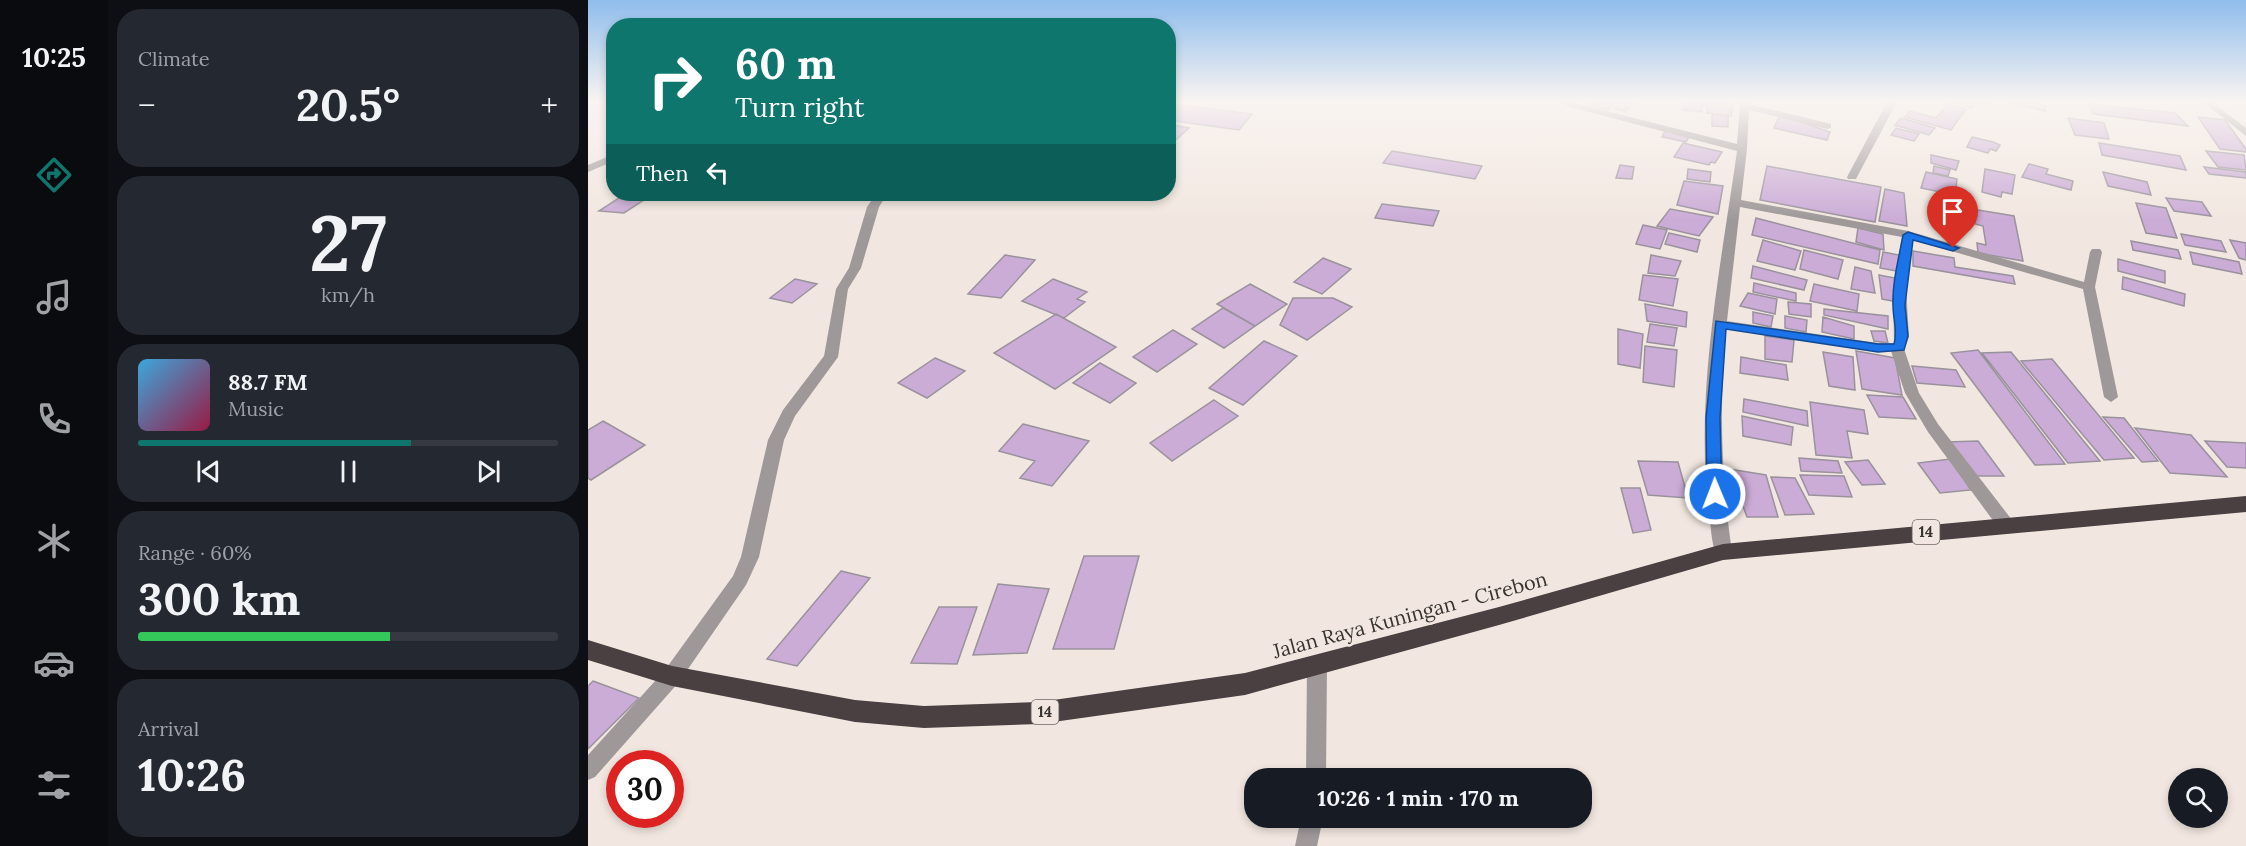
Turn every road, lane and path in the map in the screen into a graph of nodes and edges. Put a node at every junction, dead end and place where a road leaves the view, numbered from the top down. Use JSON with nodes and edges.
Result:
{"nodes":[{"id":1,"x":1715,"y":141,"type":"edge"},
{"id":2,"x":1742,"y":141,"type":"edge"},
{"id":3,"x":1871,"y":141,"type":"edge"},
{"id":4,"x":1742,"y":149,"type":"junction"},
{"id":5,"x":606,"y":164,"type":"edge"},
{"id":6,"x":588,"y":170,"type":"edge"},
{"id":7,"x":1852,"y":177,"type":"dead end"},
{"id":8,"x":877,"y":201,"type":"edge"},
{"id":9,"x":1734,"y":202,"type":"junction"},
{"id":10,"x":1908,"y":235,"type":"junction"},
{"id":11,"x":2096,"y":252,"type":"dead end"},
{"id":12,"x":2090,"y":287,"type":"junction"},
{"id":13,"x":1720,"y":324,"type":"junction"},
{"id":14,"x":1897,"y":348,"type":"junction"},
{"id":15,"x":2111,"y":397,"type":"dead end"},
{"id":16,"x":2246,"y":504,"type":"edge"},
{"id":17,"x":2006,"y":525,"type":"junction"},
{"id":18,"x":1723,"y":552,"type":"junction"},
{"id":19,"x":588,"y":650,"type":"edge"},
{"id":20,"x":1317,"y":664,"type":"junction"},
{"id":21,"x":672,"y":676,"type":"junction"},
{"id":22,"x":1316,"y":768,"type":"edge"},
{"id":23,"x":588,"y":770,"type":"edge"},
{"id":24,"x":1310,"y":828,"type":"edge"},
{"id":25,"x":1306,"y":846,"type":"edge"}],
"edges":[{"from":1,"to":4,"type":"street"},
{"from":2,"to":4,"type":"street"},
{"from":3,"to":7,"type":"street"},
{"from":4,"to":9,"type":"street"},
{"from":5,"to":6,"type":"street"},
{"from":8,"to":21,"type":"street"},
{"from":9,"to":10,"type":"street"},
{"from":9,"to":13,"type":"street"},
{"from":10,"to":12,"type":"street"},
{"from":10,"to":14,"type":"street"},
{"from":11,"to":12,"type":"street"},
{"from":12,"to":15,"type":"street"},
{"from":13,"to":14,"type":"street"},
{"from":13,"to":18,"type":"street"},
{"from":14,"to":17,"type":"street"},
{"from":16,"to":17,"type":"highway","name":"Jalan Raya Kuningan - Cirebon","number":"14"},
{"from":17,"to":18,"type":"highway","name":"Jalan Raya Kuningan - Cirebon","number":"14"},
{"from":18,"to":20,"type":"highway","name":"Jalan Raya Kuningan - Cirebon","number":"14"},
{"from":19,"to":21,"type":"highway","name":"Jalan Raya Kuningan - Cirebon","number":"14"},
{"from":20,"to":21,"type":"highway","name":"Jalan Raya Kuningan - Cirebon","number":"14"},
{"from":20,"to":22,"type":"street"},
{"from":21,"to":23,"type":"street"},
{"from":24,"to":25,"type":"street"}]}
